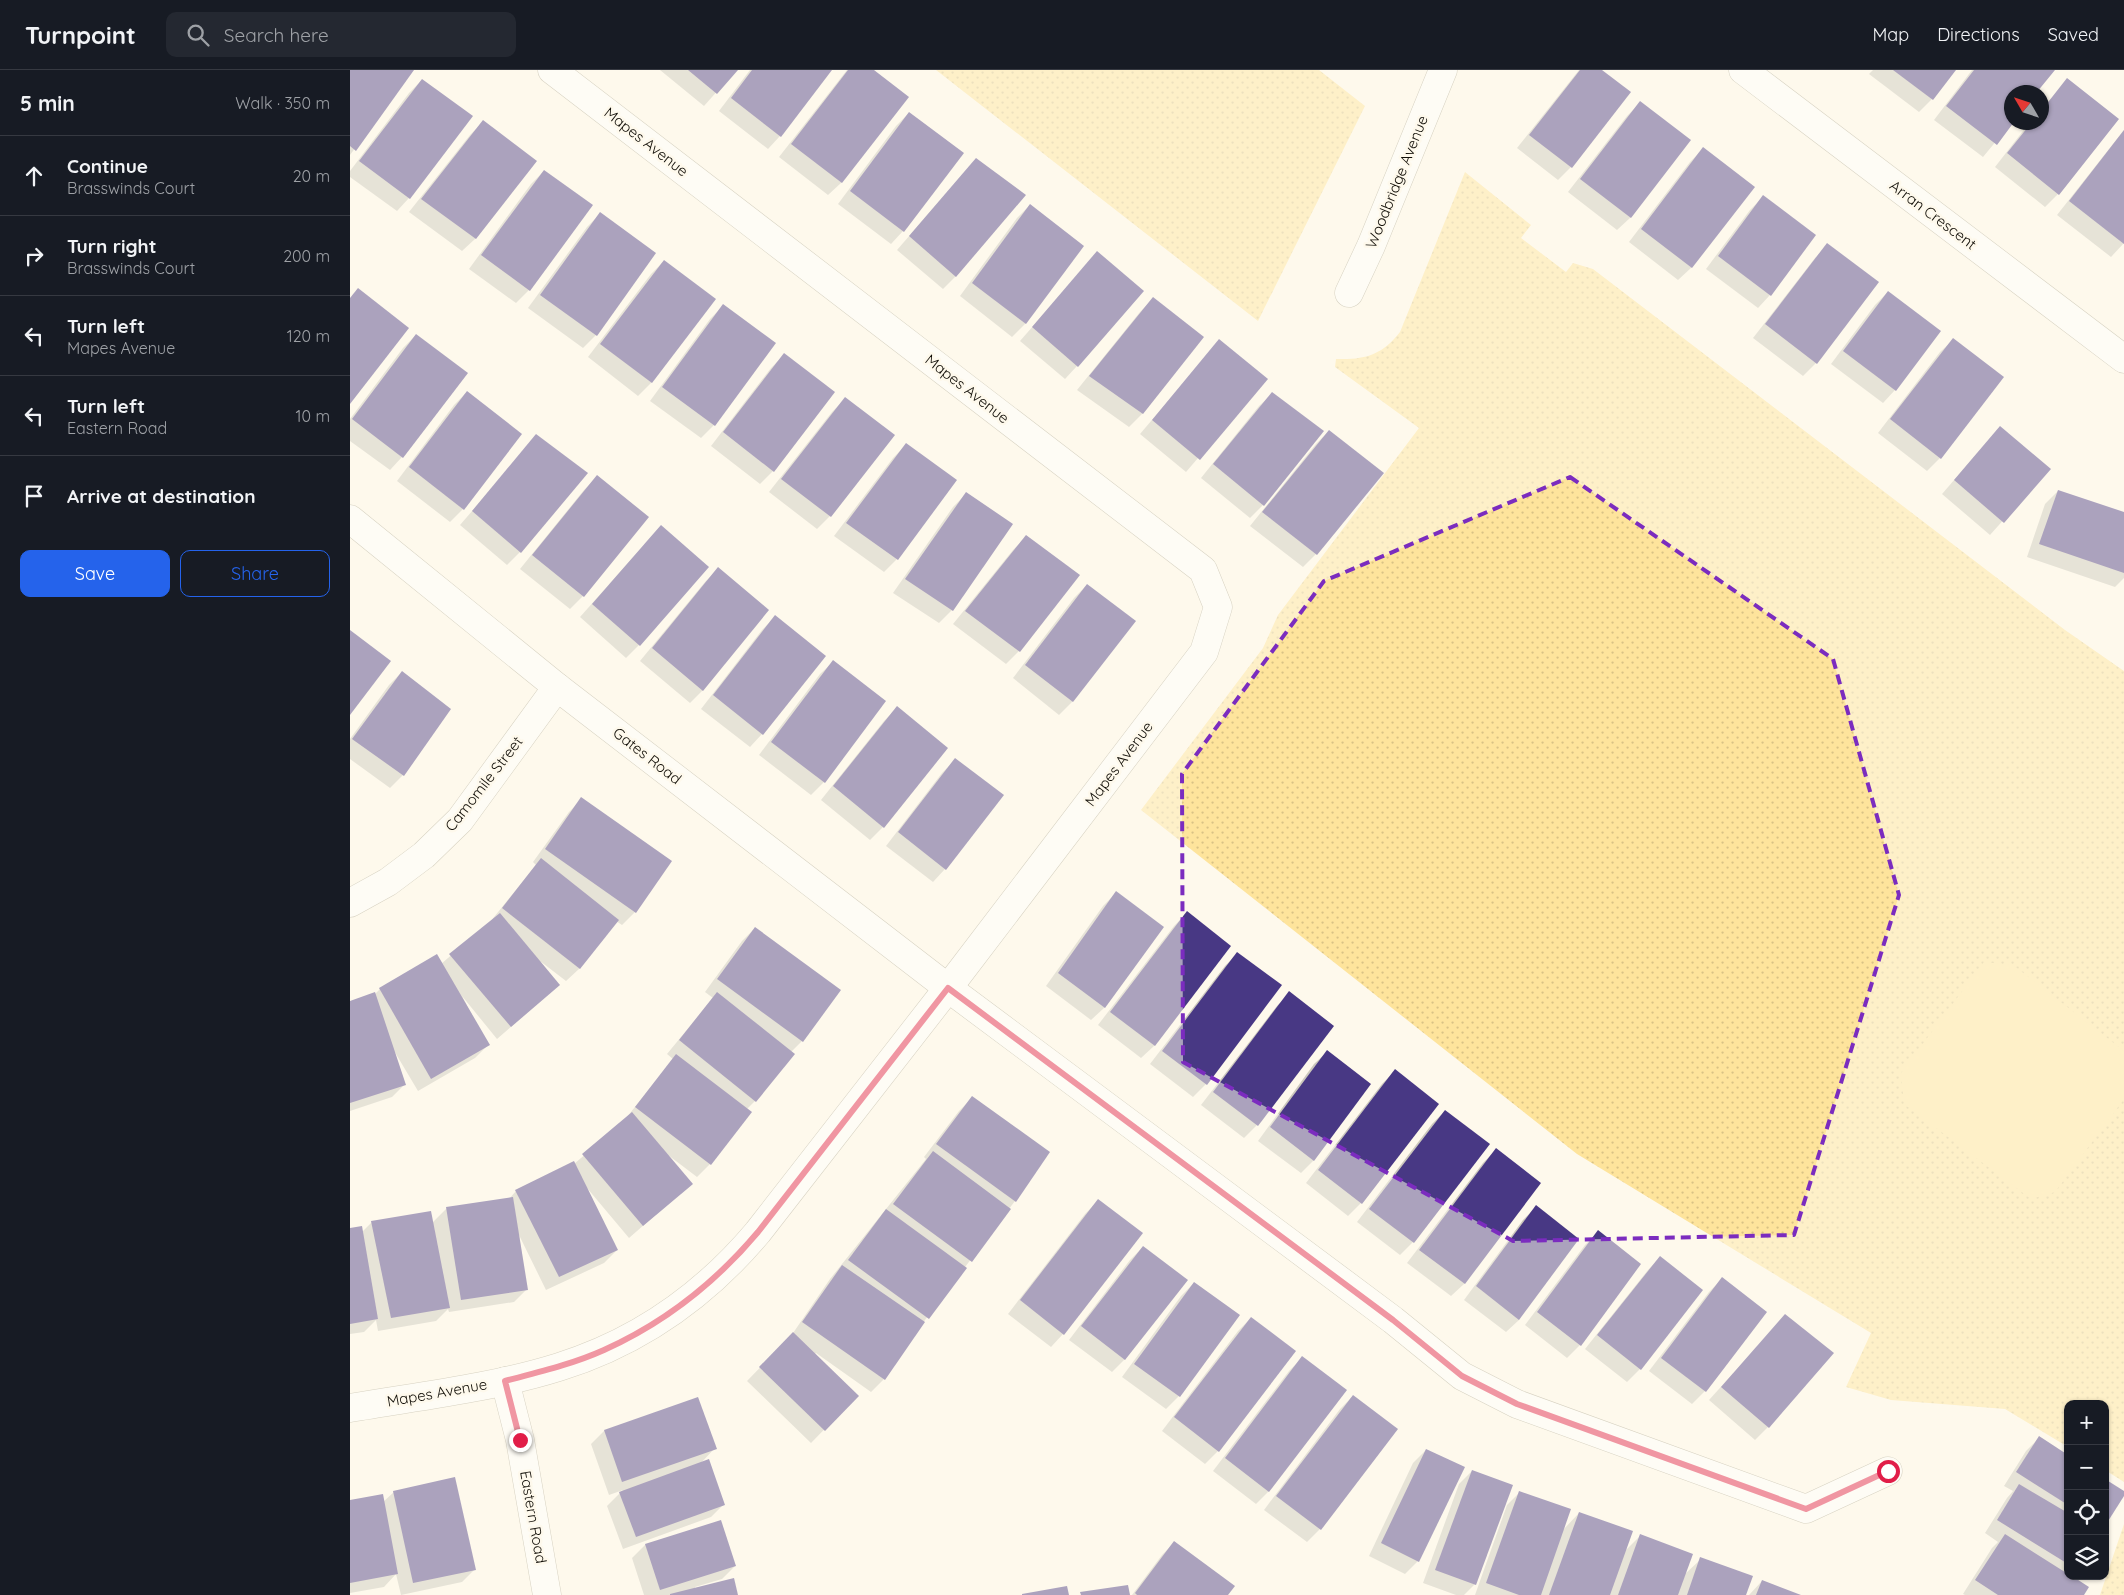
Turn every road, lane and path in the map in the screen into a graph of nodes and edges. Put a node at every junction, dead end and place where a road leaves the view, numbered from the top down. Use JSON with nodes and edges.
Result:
{"nodes":[{"id":1,"x":552,"y":70,"type":"edge"},
{"id":2,"x":1443,"y":70,"type":"edge"},
{"id":3,"x":1743,"y":70,"type":"edge"},
{"id":4,"x":1349,"y":293,"type":"dead end"},
{"id":5,"x":2124,"y":359,"type":"edge"},
{"id":6,"x":350,"y":518,"type":"edge"},
{"id":7,"x":558,"y":686,"type":"junction"},
{"id":8,"x":350,"y":903,"type":"edge"},
{"id":9,"x":948,"y":988,"type":"junction"},
{"id":10,"x":505,"y":1381,"type":"junction"},
{"id":11,"x":350,"y":1408,"type":"edge"},
{"id":12,"x":1888,"y":1471,"type":"dead end"},
{"id":13,"x":547,"y":1595,"type":"edge"}],
"edges":[{"from":1,"to":9,"type":"street","name":"Mapes Avenue"},
{"from":2,"to":4,"type":"street","name":"Woodbridge Avenue"},
{"from":3,"to":5,"type":"street","name":"Arran Crescent"},
{"from":6,"to":7,"type":"street","name":"Gates Road"},
{"from":7,"to":8,"type":"street","name":"Camomile Street"},
{"from":7,"to":9,"type":"street","name":"Gates Road"},
{"from":9,"to":10,"type":"street","name":"Mapes Avenue"},
{"from":9,"to":12,"type":"street","name":"Gates Road"},
{"from":10,"to":11,"type":"street","name":"Mapes Avenue"},
{"from":10,"to":13,"type":"street","name":"Eastern Road"}]}
